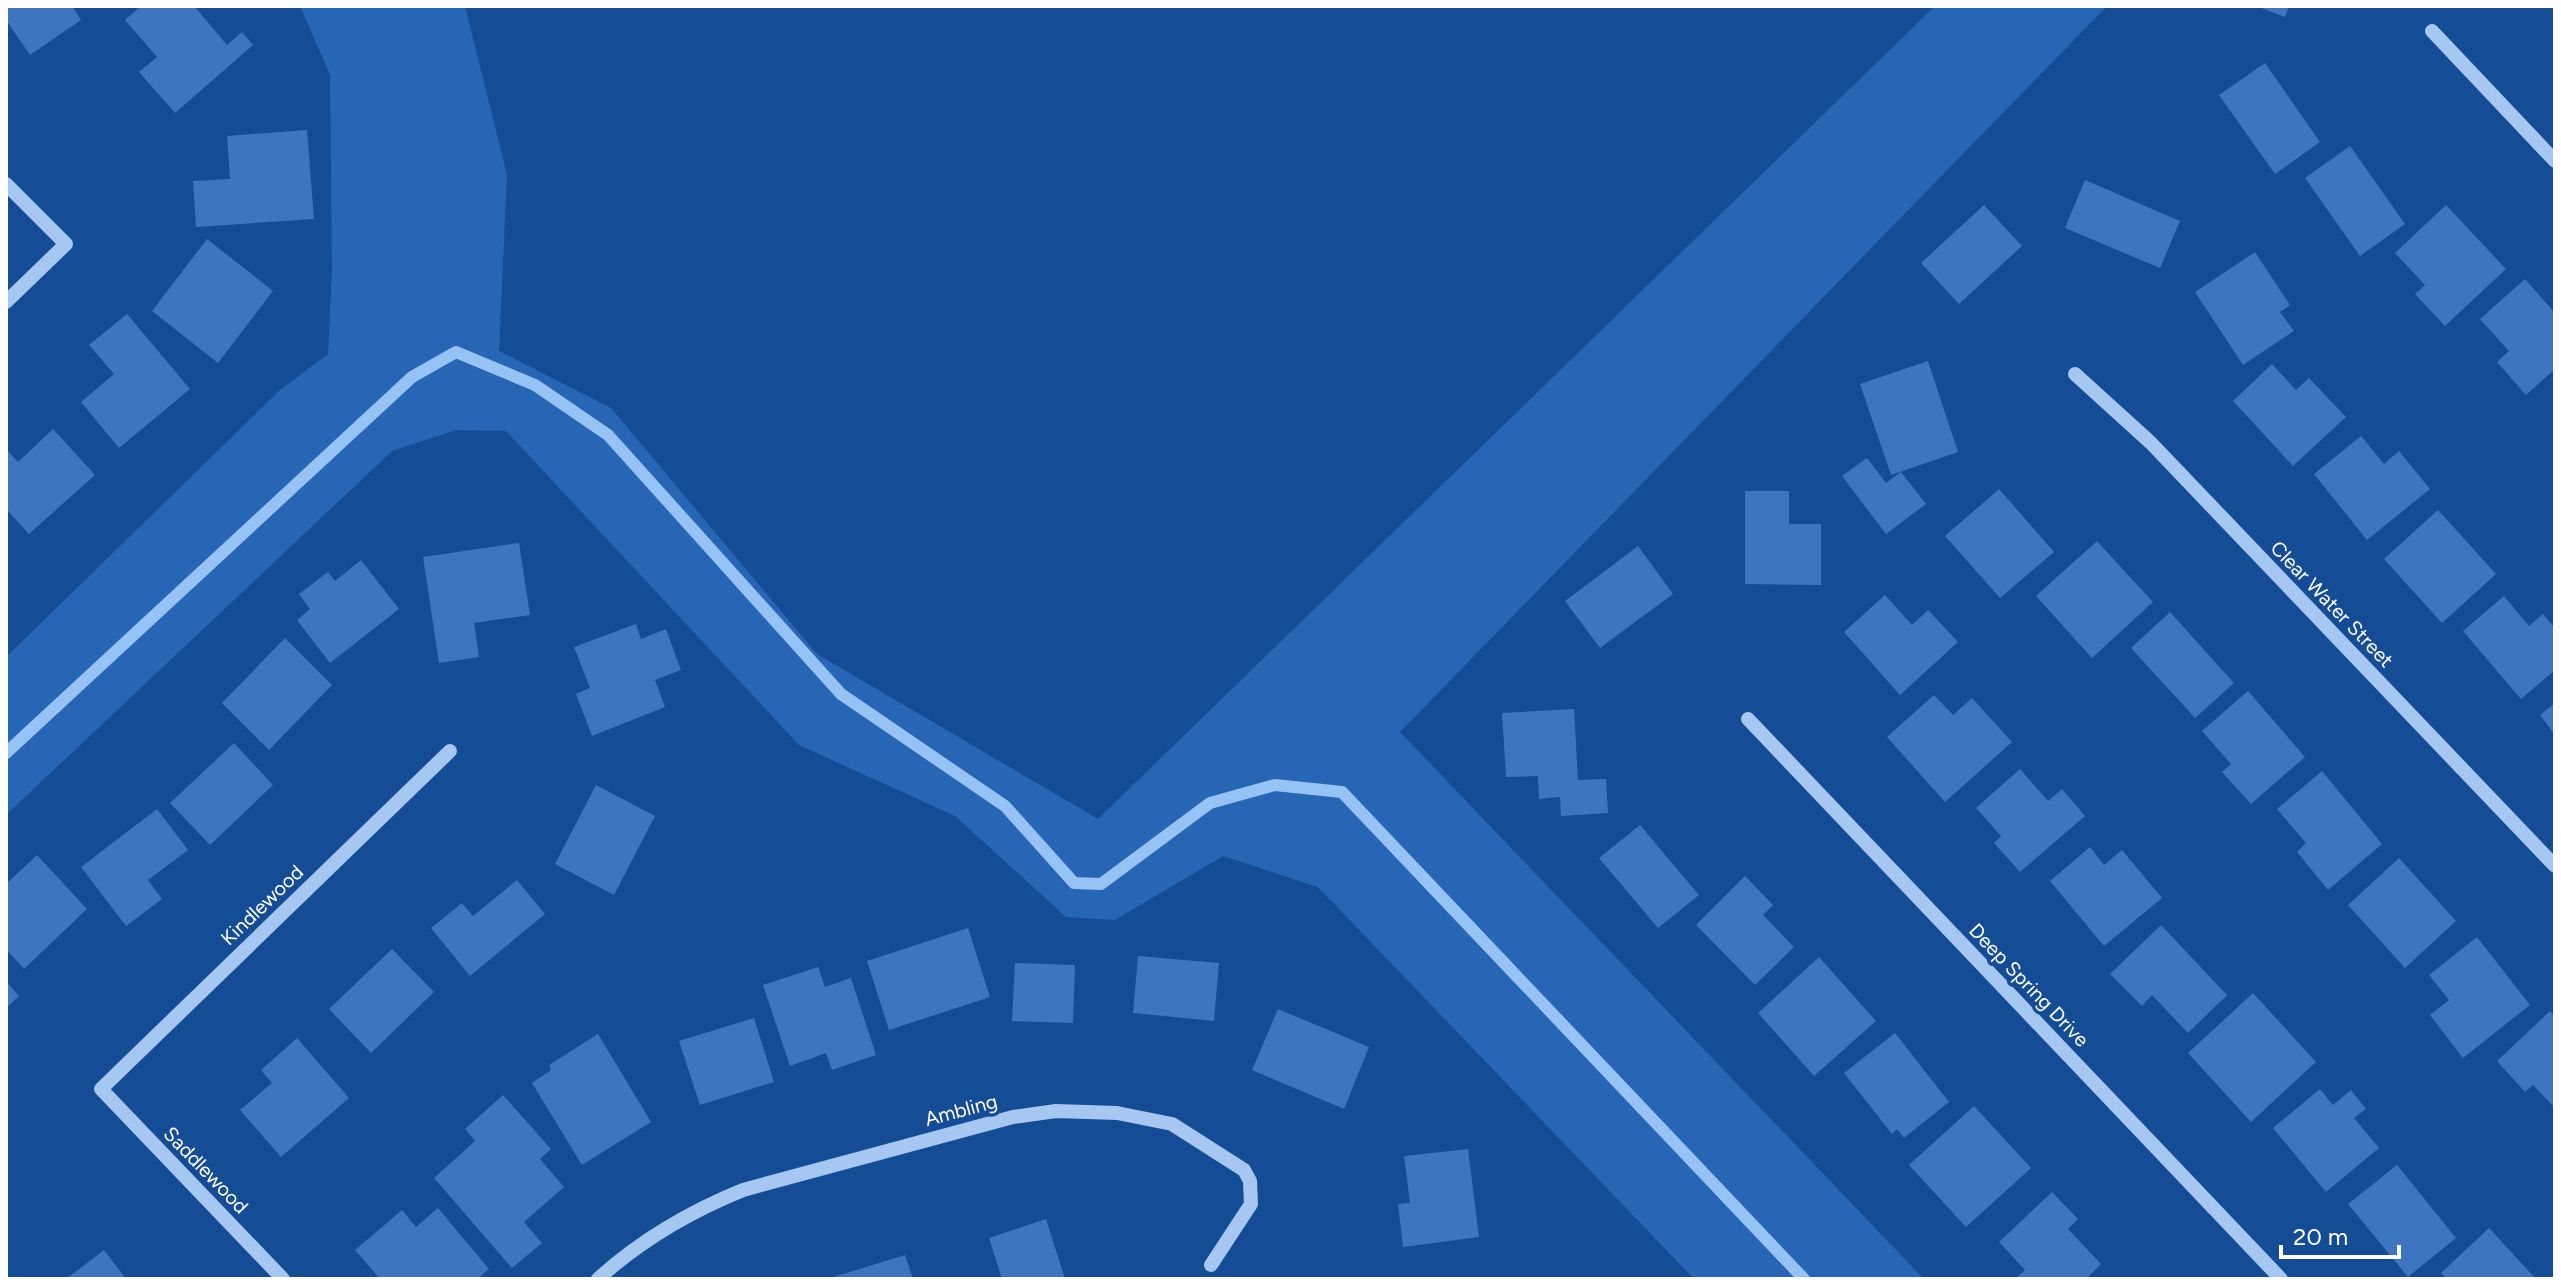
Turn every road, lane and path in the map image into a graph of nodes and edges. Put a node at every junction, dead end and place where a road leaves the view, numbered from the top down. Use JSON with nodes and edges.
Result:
{"nodes":[{"id":1,"x":2432,"y":31,"type":"dead end"},
{"id":2,"x":2555,"y":161,"type":"edge"},
{"id":3,"x":6,"y":184,"type":"edge"},
{"id":4,"x":6,"y":302,"type":"edge"},
{"id":5,"x":2075,"y":374,"type":"dead end"},
{"id":6,"x":1748,"y":719,"type":"dead end"},
{"id":7,"x":450,"y":751,"type":"dead end"},
{"id":8,"x":2555,"y":866,"type":"edge"},
{"id":9,"x":101,"y":1089,"type":"joint"},
{"id":10,"x":1211,"y":1265,"type":"dead end"},
{"id":11,"x":283,"y":1279,"type":"edge"},
{"id":12,"x":598,"y":1279,"type":"edge"},
{"id":13,"x":2281,"y":1279,"type":"edge"}],
"edges":[{"from":1,"to":2,"type":"street"},
{"from":3,"to":4,"type":"street"},
{"from":5,"to":8,"type":"street","name":"Clear Water Street"},
{"from":6,"to":13,"type":"street","name":"Deep Spring Drive"},
{"from":7,"to":9,"type":"street","name":"Kindlewood"},
{"from":9,"to":11,"type":"street","name":"Saddlewood"},
{"from":10,"to":12,"type":"street","name":"Ambling"}]}
